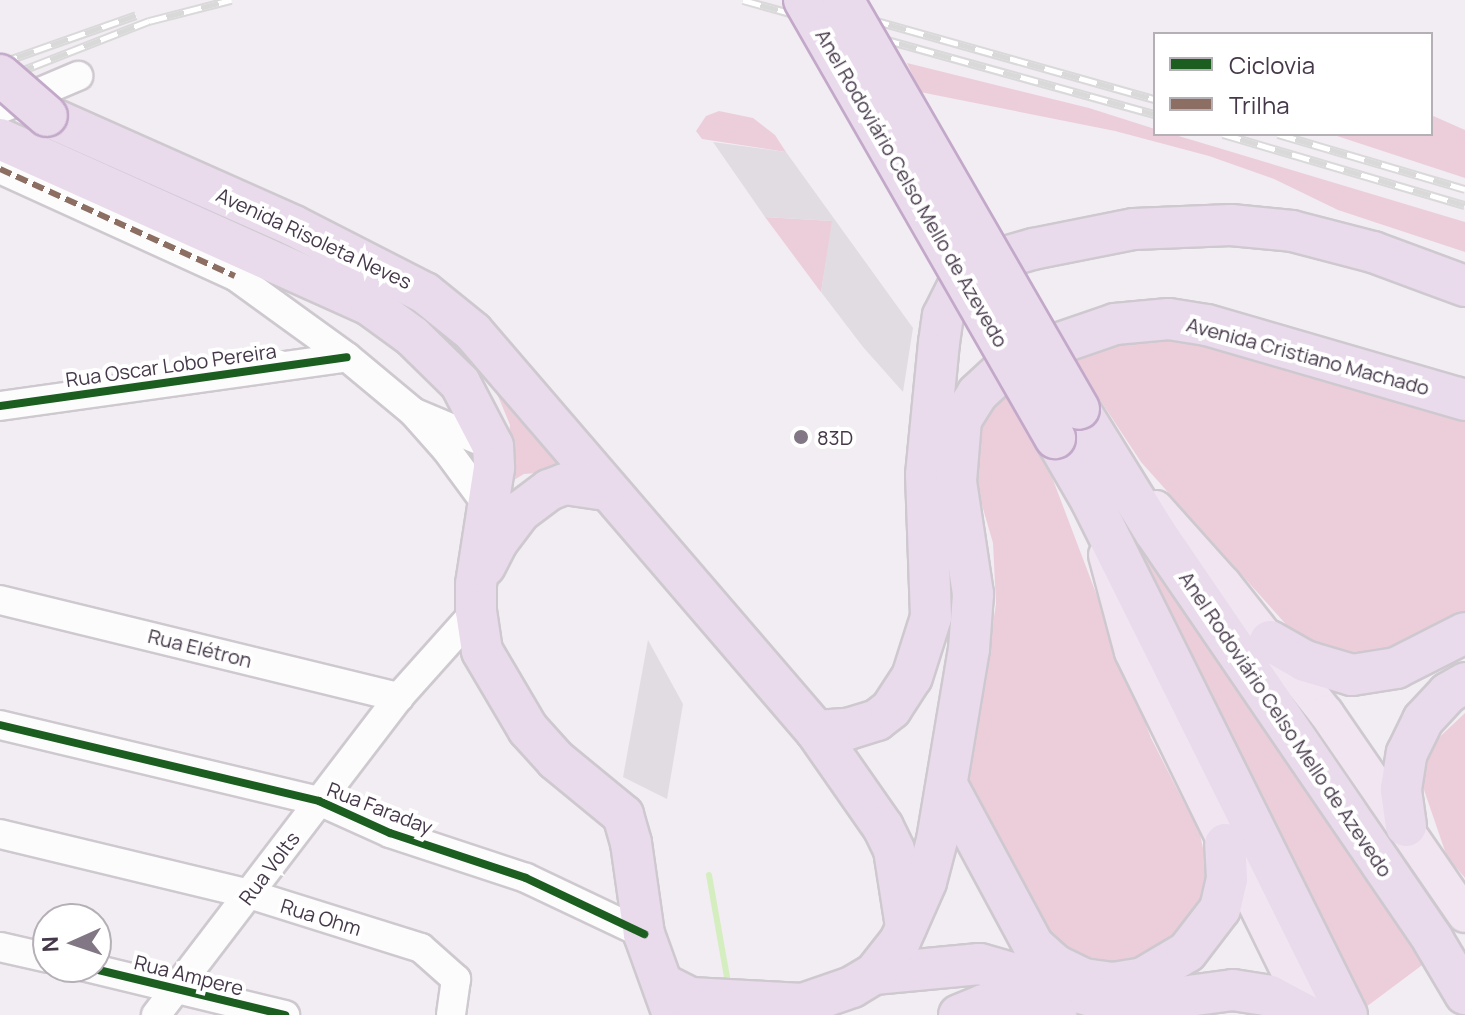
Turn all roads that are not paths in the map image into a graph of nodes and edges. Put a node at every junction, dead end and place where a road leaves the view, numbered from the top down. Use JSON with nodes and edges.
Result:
{"nodes":[{"id":1,"x":804,"y":0,"type":"edge"},
{"id":2,"x":843,"y":0,"type":"edge"},
{"id":3,"x":0,"y":75,"type":"edge"},
{"id":4,"x":78,"y":76,"type":"dead end"},
{"id":5,"x":1,"y":140,"type":"edge"},
{"id":6,"x":1465,"y":286,"type":"edge"},
{"id":7,"x":347,"y":357,"type":"junction"},
{"id":8,"x":1465,"y":400,"type":"edge"},
{"id":9,"x":0,"y":406,"type":"edge"},
{"id":10,"x":413,"y":412,"type":"junction"},
{"id":11,"x":1067,"y":423,"type":"junction"},
{"id":12,"x":493,"y":446,"type":"junction"},
{"id":13,"x":1107,"y":454,"type":"junction"},
{"id":14,"x":595,"y":476,"type":"junction"},
{"id":15,"x":1091,"y":500,"type":"junction"},
{"id":16,"x":485,"y":516,"type":"junction"},
{"id":17,"x":476,"y":597,"type":"junction"},
{"id":18,"x":0,"y":600,"type":"edge"},
{"id":19,"x":1465,"y":633,"type":"edge"},
{"id":20,"x":1270,"y":641,"type":"junction"},
{"id":21,"x":1465,"y":683,"type":"edge"},
{"id":22,"x":399,"y":697,"type":"junction"},
{"id":23,"x":0,"y":725,"type":"edge"},
{"id":24,"x":816,"y":731,"type":"junction"},
{"id":25,"x":947,"y":785,"type":"junction"},
{"id":26,"x":319,"y":801,"type":"junction"},
{"id":27,"x":1406,"y":826,"type":"junction"},
{"id":28,"x":0,"y":834,"type":"edge"},
{"id":29,"x":1225,"y":844,"type":"junction"},
{"id":30,"x":249,"y":894,"type":"junction"},
{"id":31,"x":1465,"y":915,"type":"edge"},
{"id":32,"x":906,"y":927,"type":"junction"},
{"id":33,"x":644,"y":934,"type":"junction"},
{"id":34,"x":0,"y":947,"type":"edge"},
{"id":35,"x":32,"y":954,"type":"edge"},
{"id":36,"x":112,"y":973,"type":"edge"},
{"id":37,"x":177,"y":988,"type":"junction"},
{"id":38,"x":1465,"y":994,"type":"edge"},
{"id":39,"x":681,"y":1000,"type":"edge"},
{"id":40,"x":824,"y":1000,"type":"edge"},
{"id":41,"x":1109,"y":1010,"type":"edge"},
{"id":42,"x":156,"y":1015,"type":"edge"},
{"id":43,"x":285,"y":1015,"type":"edge"},
{"id":44,"x":451,"y":1015,"type":"edge"},
{"id":45,"x":959,"y":1015,"type":"edge"},
{"id":46,"x":1056,"y":1015,"type":"edge"},
{"id":47,"x":1307,"y":1015,"type":"edge"},
{"id":48,"x":1347,"y":1015,"type":"edge"}],
"edges":[{"from":1,"to":11,"type":"highway","name":"Anel Rodoviário Celso Mello de Azevedo","bridge":true},
{"from":2,"to":11,"type":"highway","name":"Anel Rodoviário Celso Mello de Azevedo","bridge":true},
{"from":3,"to":14,"type":"highway","name":"Avenida Risoleta Neves","bridge":true},
{"from":4,"to":5,"type":"street"},
{"from":5,"to":7,"type":"street"},
{"from":5,"to":12,"type":"highway","name":"Avenida Risoleta Neves"},
{"from":6,"to":24,"type":"highway"},
{"from":7,"to":9,"type":"street","name":"Rua Oscar Lobo Pereira"},
{"from":7,"to":10,"type":"street"},
{"from":8,"to":25,"type":"highway","name":"Avenida Cristiano Machado"},
{"from":10,"to":12,"type":"street"},
{"from":10,"to":16,"type":"street"},
{"from":11,"to":13,"type":"highway","name":"Anel Rodoviário Celso Mello de Azevedo"},
{"from":11,"to":15,"type":"highway","name":"Anel Rodoviário Celso Mello de Azevedo"},
{"from":12,"to":16,"type":"highway"},
{"from":13,"to":20,"type":"main road","name":"Anel Rodoviário Celso Mello de Azevedo"},
{"from":13,"to":38,"type":"highway","name":"Anel Rodoviário Celso Mello de Azevedo"},
{"from":14,"to":17,"type":"highway"},
{"from":14,"to":24,"type":"highway","name":"Avenida Risoleta Neves"},
{"from":15,"to":29,"type":"main road","name":"Anel Rodoviário Celso Mello de Azevedo"},
{"from":15,"to":48,"type":"highway","name":"Anel Rodoviário Celso Mello de Azevedo"},
{"from":16,"to":17,"type":"highway"},
{"from":17,"to":22,"type":"street","name":"Rua Volts"},
{"from":17,"to":33,"type":"highway"},
{"from":18,"to":22,"type":"street","name":"Rua Elétron"},
{"from":19,"to":20,"type":"highway"},
{"from":20,"to":27,"type":"main road","name":"Anel Rodoviário Celso Mello de Azevedo"},
{"from":21,"to":27,"type":"highway"},
{"from":22,"to":26,"type":"street","name":"Rua Volts"},
{"from":23,"to":26,"type":"street","name":"Rua Faraday"},
{"from":24,"to":32,"type":"highway","name":"Avenida Risoleta Neves"},
{"from":25,"to":29,"type":"highway"},
{"from":25,"to":32,"type":"highway"},
{"from":26,"to":30,"type":"street","name":"Rua Volts"},
{"from":26,"to":33,"type":"street","name":"Rua Faraday"},
{"from":27,"to":31,"type":"main road","name":"Anel Rodoviário Celso Mello de Azevedo"},
{"from":28,"to":30,"type":"street","name":"Rua Ohm"},
{"from":29,"to":47,"type":"main road","name":"Anel Rodoviário Celso Mello de Azevedo"},
{"from":30,"to":37,"type":"street","name":"Rua Volts"},
{"from":30,"to":44,"type":"street","name":"Rua Ohm"},
{"from":32,"to":40,"type":"highway"},
{"from":33,"to":39,"type":"highway"},
{"from":34,"to":35,"type":"street"},
{"from":36,"to":37,"type":"street","name":"Rua Ampere"},
{"from":37,"to":42,"type":"street","name":"Rua Volts"},
{"from":37,"to":43,"type":"street","name":"Rua Ampere"},
{"from":39,"to":40,"type":"highway"},
{"from":40,"to":41,"type":"highway"},
{"from":41,"to":47,"type":"highway"},
{"from":45,"to":46,"type":"highway"}]}
